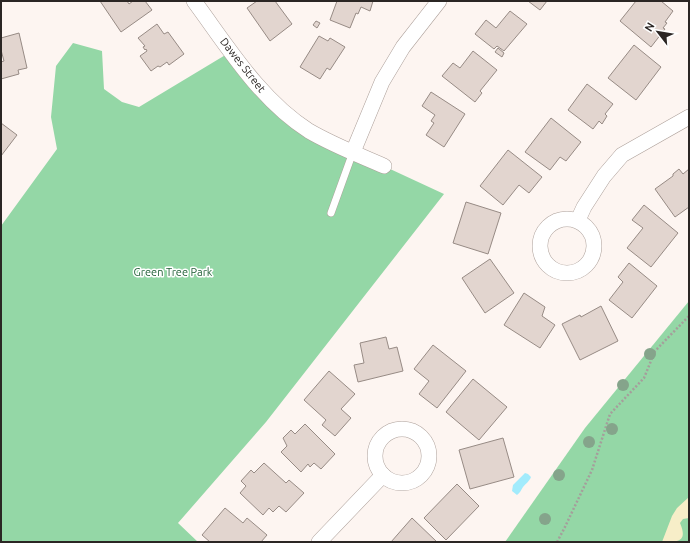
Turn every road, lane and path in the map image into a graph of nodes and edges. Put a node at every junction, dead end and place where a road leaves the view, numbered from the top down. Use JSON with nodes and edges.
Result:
{"nodes":[{"id":1,"x":194,"y":1,"type":"edge"},
{"id":2,"x":439,"y":1,"type":"edge"},
{"id":3,"x":689,"y":117,"type":"edge"},
{"id":4,"x":353,"y":152,"type":"junction"},
{"id":5,"x":384,"y":166,"type":"dead end"},
{"id":6,"x":331,"y":213,"type":"dead end"},
{"id":7,"x":578,"y":220,"type":"dead end"},
{"id":8,"x":689,"y":316,"type":"edge"},
{"id":9,"x":383,"y":475,"type":"dead end"},
{"id":10,"x":319,"y":542,"type":"edge"},
{"id":11,"x":557,"y":542,"type":"edge"}],
"edges":[{"from":1,"to":4,"type":"street","name":"Dawes Street"},
{"from":2,"to":4,"type":"street"},
{"from":3,"to":7,"type":"street"},
{"from":4,"to":5,"type":"street","name":"Dawes Street"},
{"from":4,"to":6,"type":"lane"},
{"from":8,"to":11,"type":"path"},
{"from":9,"to":10,"type":"street"}]}
